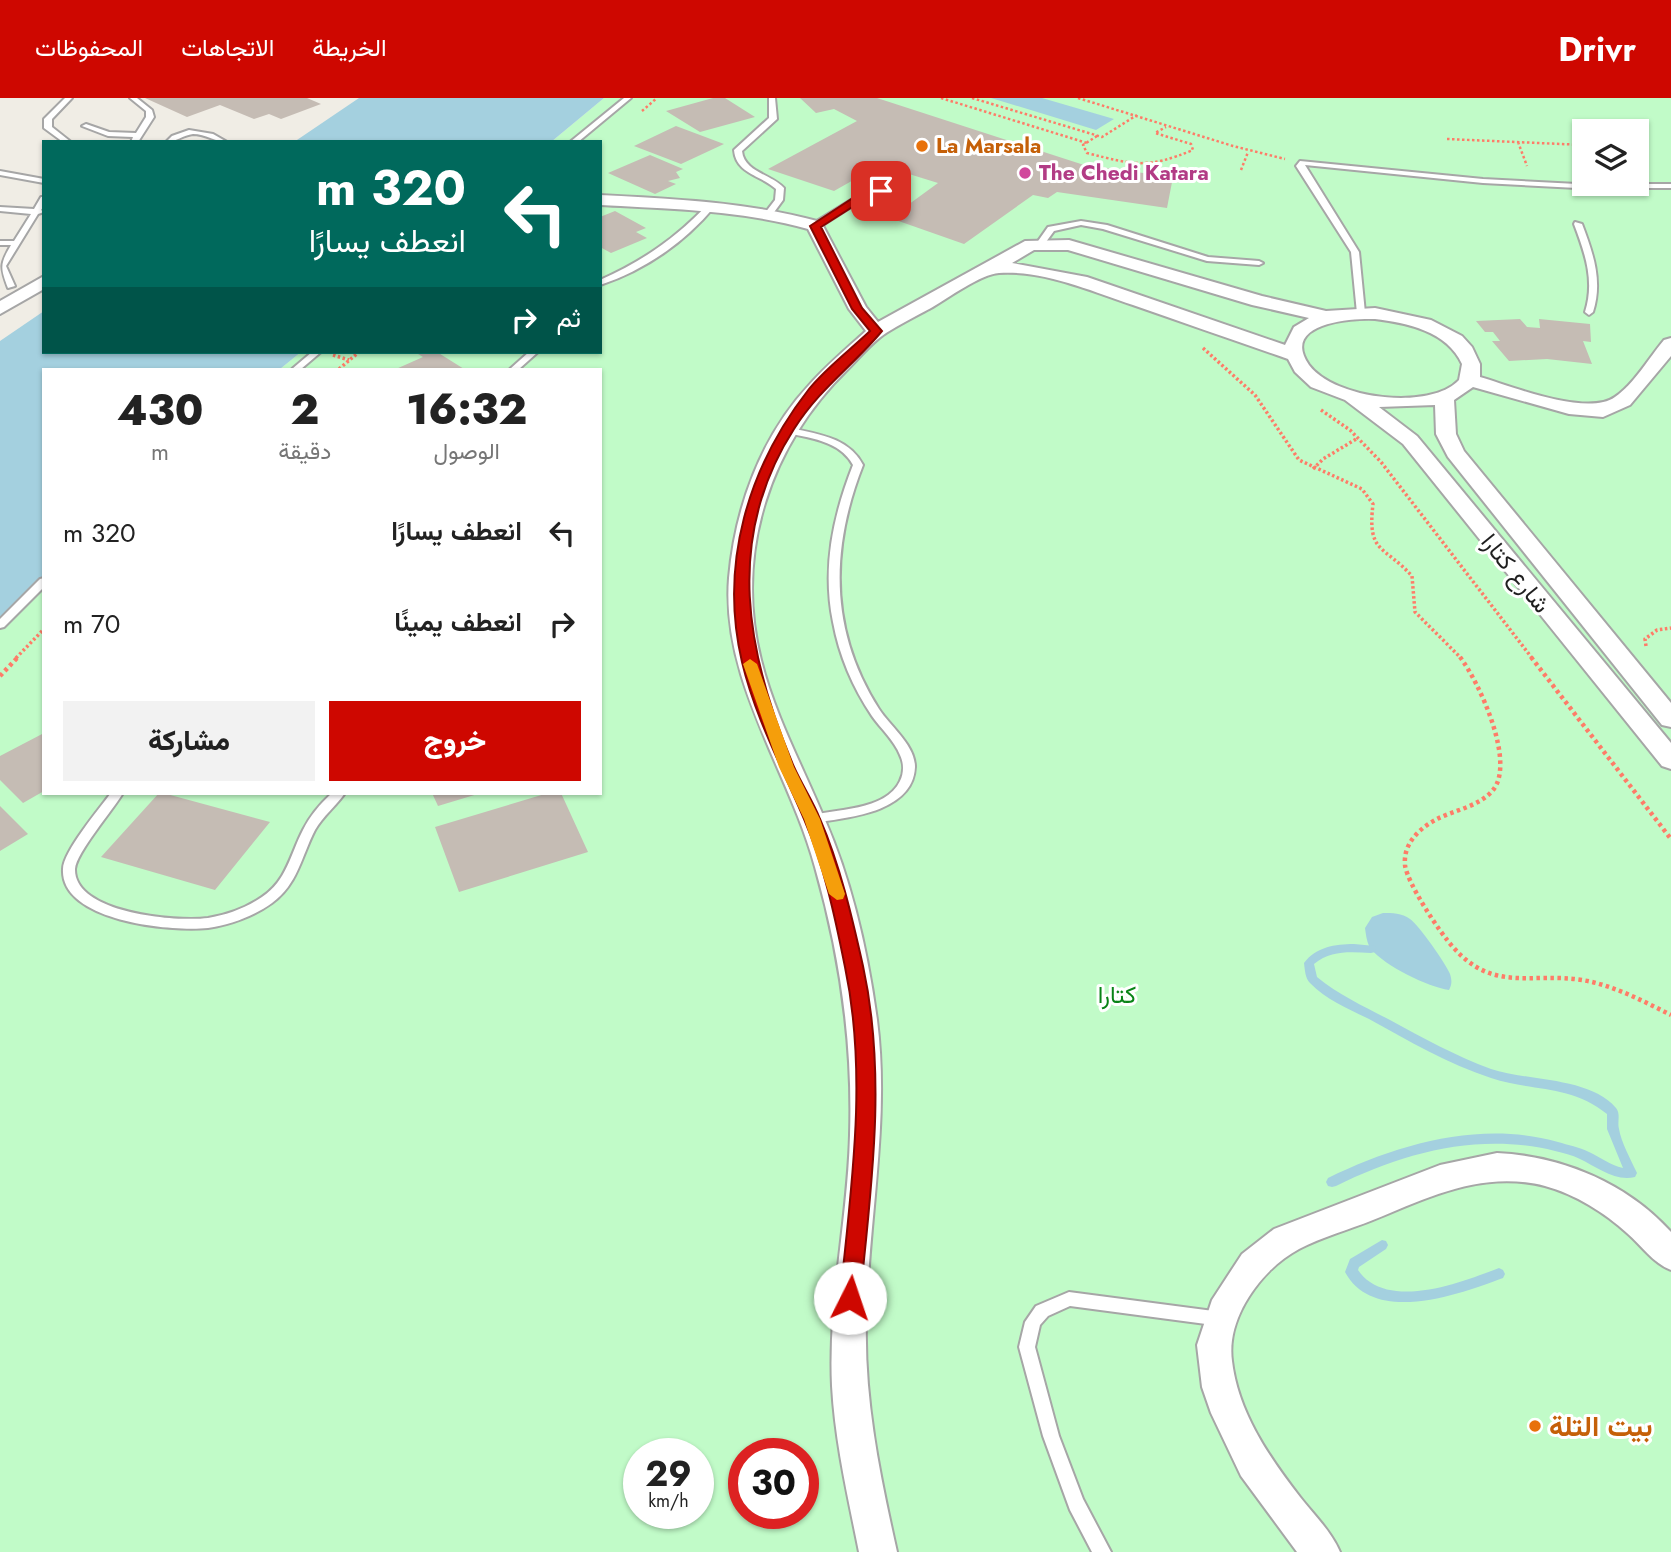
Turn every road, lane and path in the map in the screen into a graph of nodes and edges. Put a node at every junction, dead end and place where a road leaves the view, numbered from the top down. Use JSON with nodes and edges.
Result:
{"nodes":[{"id":1,"x":69,"y":98,"type":"edge"},
{"id":2,"x":133,"y":98,"type":"edge"},
{"id":3,"x":628,"y":98,"type":"edge"},
{"id":4,"x":772,"y":98,"type":"edge"},
{"id":5,"x":941,"y":98,"type":"edge"},
{"id":6,"x":972,"y":98,"type":"edge"},
{"id":7,"x":1078,"y":98,"type":"edge"},
{"id":8,"x":1020,"y":112,"type":"junction"},
{"id":9,"x":1138,"y":115,"type":"junction"},
{"id":10,"x":1009,"y":119,"type":"junction"},
{"id":11,"x":86,"y":126,"type":"dead end"},
{"id":12,"x":1166,"y":126,"type":"junction"},
{"id":13,"x":1097,"y":136,"type":"junction"},
{"id":14,"x":136,"y":138,"type":"edge"},
{"id":15,"x":1447,"y":139,"type":"dead end"},
{"id":16,"x":65,"y":140,"type":"edge"},
{"id":17,"x":173,"y":140,"type":"edge"},
{"id":18,"x":219,"y":140,"type":"edge"},
{"id":19,"x":576,"y":140,"type":"edge"},
{"id":20,"x":1087,"y":143,"type":"junction"},
{"id":21,"x":1572,"y":144,"type":"edge"},
{"id":22,"x":1248,"y":152,"type":"junction"},
{"id":23,"x":1303,"y":163,"type":"junction"},
{"id":24,"x":1241,"y":170,"type":"dead end"},
{"id":25,"x":0,"y":173,"type":"edge"},
{"id":26,"x":42,"y":181,"type":"edge"},
{"id":27,"x":1671,"y":186,"type":"edge"},
{"id":28,"x":602,"y":190,"type":"edge"},
{"id":29,"x":863,"y":196,"type":"dead end"},
{"id":30,"x":602,"y":200,"type":"edge"},
{"id":31,"x":662,"y":204,"type":"junction"},
{"id":32,"x":711,"y":206,"type":"junction"},
{"id":33,"x":0,"y":209,"type":"edge"},
{"id":34,"x":39,"y":212,"type":"edge"},
{"id":35,"x":769,"y":213,"type":"junction"},
{"id":36,"x":1578,"y":224,"type":"dead end"},
{"id":37,"x":815,"y":226,"type":"junction"},
{"id":38,"x":0,"y":243,"type":"edge"},
{"id":39,"x":15,"y":243,"type":"junction"},
{"id":40,"x":1040,"y":244,"type":"junction"},
{"id":41,"x":1113,"y":256,"type":"junction"},
{"id":42,"x":1259,"y":263,"type":"dead end"},
{"id":43,"x":991,"y":267,"type":"junction"},
{"id":44,"x":42,"y":272,"type":"edge"},
{"id":45,"x":1082,"y":281,"type":"junction"},
{"id":46,"x":42,"y":282,"type":"edge"},
{"id":47,"x":602,"y":282,"type":"edge"},
{"id":48,"x":6,"y":289,"type":"edge"},
{"id":49,"x":0,"y":309,"type":"edge"},
{"id":50,"x":1589,"y":312,"type":"dead end"},
{"id":51,"x":1361,"y":313,"type":"junction"},
{"id":52,"x":1339,"y":314,"type":"junction"},
{"id":53,"x":877,"y":331,"type":"junction"},
{"id":54,"x":1193,"y":341,"type":"dead end"},
{"id":55,"x":1671,"y":344,"type":"edge"},
{"id":56,"x":315,"y":354,"type":"edge"},
{"id":57,"x":357,"y":354,"type":"edge"},
{"id":58,"x":532,"y":354,"type":"edge"},
{"id":59,"x":1294,"y":355,"type":"junction"},
{"id":60,"x":297,"y":368,"type":"edge"},
{"id":61,"x":340,"y":368,"type":"edge"},
{"id":62,"x":515,"y":368,"type":"edge"},
{"id":63,"x":1469,"y":380,"type":"junction"},
{"id":64,"x":1352,"y":396,"type":"junction"},
{"id":65,"x":1444,"y":397,"type":"junction"},
{"id":66,"x":1320,"y":410,"type":"dead end"},
{"id":67,"x":786,"y":430,"type":"junction"},
{"id":68,"x":1358,"y":439,"type":"junction"},
{"id":69,"x":1313,"y":469,"type":"junction"},
{"id":70,"x":42,"y":583,"type":"edge"},
{"id":71,"x":0,"y":625,"type":"edge"},
{"id":72,"x":1671,"y":628,"type":"edge"},
{"id":73,"x":42,"y":631,"type":"edge"},
{"id":74,"x":1647,"y":652,"type":"dead end"},
{"id":75,"x":0,"y":676,"type":"edge"},
{"id":76,"x":1671,"y":719,"type":"edge"},
{"id":77,"x":1671,"y":760,"type":"edge"},
{"id":78,"x":116,"y":795,"type":"edge"},
{"id":79,"x":337,"y":795,"type":"edge"},
{"id":80,"x":812,"y":819,"type":"junction"},
{"id":81,"x":1671,"y":839,"type":"edge"},
{"id":82,"x":1671,"y":1015,"type":"edge"},
{"id":83,"x":1671,"y":1255,"type":"edge"},
{"id":84,"x":1222,"y":1319,"type":"junction"},
{"id":85,"x":878,"y":1552,"type":"edge"},
{"id":86,"x":1102,"y":1552,"type":"edge"},
{"id":87,"x":1321,"y":1552,"type":"edge"}],
"edges":[{"from":1,"to":16,"type":"lane"},
{"from":2,"to":14,"type":"lane"},
{"from":3,"to":19,"type":"lane"},
{"from":4,"to":35,"type":"lane"},
{"from":5,"to":10,"type":"path"},
{"from":6,"to":8,"type":"path"},
{"from":7,"to":9,"type":"path"},
{"from":8,"to":10,"type":"path"},
{"from":8,"to":13,"type":"path"},
{"from":9,"to":12,"type":"path"},
{"from":9,"to":13,"type":"path"},
{"from":10,"to":20,"type":"path"},
{"from":11,"to":14,"type":"lane"},
{"from":12,"to":20,"type":"path"},
{"from":12,"to":22,"type":"path"},
{"from":13,"to":20,"type":"path"},
{"from":15,"to":21,"type":"path"},
{"from":17,"to":18,"type":"lane"},
{"from":22,"to":23,"type":"path"},
{"from":22,"to":24,"type":"path"},
{"from":23,"to":27,"type":"lane"},
{"from":23,"to":51,"type":"lane"},
{"from":25,"to":26,"type":"lane"},
{"from":28,"to":31,"type":"street"},
{"from":29,"to":37,"type":"lane"},
{"from":30,"to":31,"type":"street"},
{"from":31,"to":32,"type":"street"},
{"from":32,"to":35,"type":"street"},
{"from":32,"to":47,"type":"lane"},
{"from":33,"to":34,"type":"lane"},
{"from":34,"to":39,"type":"lane"},
{"from":35,"to":37,"type":"street"},
{"from":36,"to":50,"type":"lane"},
{"from":37,"to":53,"type":"street"},
{"from":38,"to":39,"type":"lane"},
{"from":39,"to":48,"type":"lane"},
{"from":40,"to":41,"type":"street"},
{"from":40,"to":42,"type":"lane"},
{"from":40,"to":43,"type":"street"},
{"from":41,"to":45,"type":"street"},
{"from":41,"to":52,"type":"street"},
{"from":43,"to":45,"type":"street"},
{"from":43,"to":53,"type":"street"},
{"from":44,"to":48,"type":"street"},
{"from":45,"to":59,"type":"street"},
{"from":46,"to":49,"type":"street"},
{"from":51,"to":52,"type":"street"},
{"from":51,"to":63,"type":"street"},
{"from":52,"to":59,"type":"street"},
{"from":53,"to":67,"type":"street"},
{"from":54,"to":69,"type":"path"},
{"from":55,"to":63,"type":"street"},
{"from":56,"to":60,"type":"lane"},
{"from":57,"to":61,"type":"path"},
{"from":58,"to":62,"type":"lane"},
{"from":59,"to":64,"type":"street"},
{"from":63,"to":65,"type":"street"},
{"from":64,"to":65,"type":"street"},
{"from":64,"to":77,"type":"street","name":"شارع كتارا"},
{"from":65,"to":76,"type":"street","name":"شارع كتارا"},
{"from":66,"to":68,"type":"path"},
{"from":67,"to":80,"type":"street"},
{"from":67,"to":80,"type":"lane"},
{"from":68,"to":69,"type":"path"},
{"from":68,"to":81,"type":"path"},
{"from":69,"to":82,"type":"path"},
{"from":70,"to":71,"type":"lane"},
{"from":72,"to":74,"type":"path"},
{"from":73,"to":75,"type":"path"},
{"from":78,"to":79,"type":"lane"},
{"from":80,"to":85,"type":"street"},
{"from":83,"to":84,"type":"street"},
{"from":84,"to":86,"type":"lane"},
{"from":84,"to":87,"type":"street"}]}
